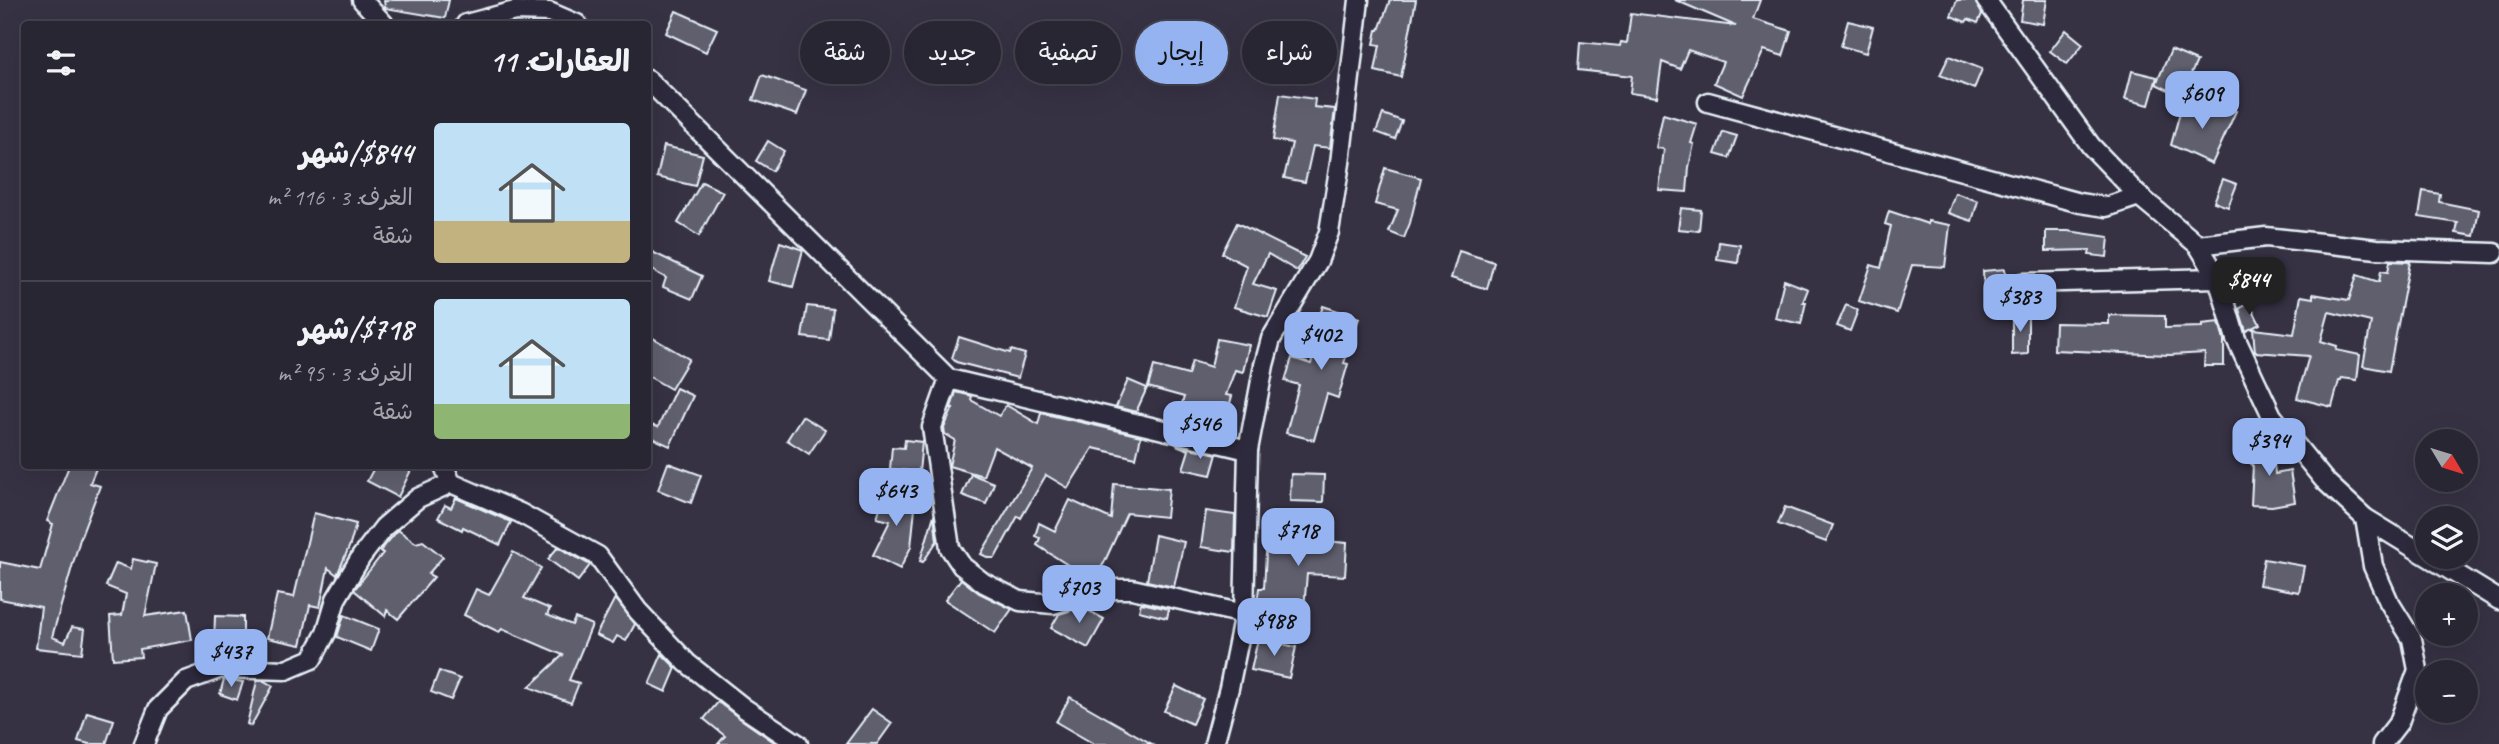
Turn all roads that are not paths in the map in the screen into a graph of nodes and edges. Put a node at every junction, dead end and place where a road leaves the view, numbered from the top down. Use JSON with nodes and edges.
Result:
{"nodes":[{"id":1,"x":362,"y":0,"type":"edge"},
{"id":2,"x":1359,"y":0,"type":"edge"},
{"id":3,"x":1986,"y":0,"type":"edge"},
{"id":4,"x":381,"y":21,"type":"edge"},
{"id":5,"x":478,"y":21,"type":"edge"},
{"id":6,"x":569,"y":21,"type":"edge"},
{"id":7,"x":651,"y":83,"type":"edge"},
{"id":8,"x":1708,"y":102,"type":"dead end"},
{"id":9,"x":2138,"y":196,"type":"junction"},
{"id":10,"x":2198,"y":245,"type":"junction"},
{"id":11,"x":2494,"y":253,"type":"dead end"},
{"id":12,"x":2218,"y":278,"type":"junction"},
{"id":13,"x":2022,"y":283,"type":"dead end"},
{"id":14,"x":949,"y":379,"type":"junction"},
{"id":15,"x":1248,"y":450,"type":"junction"},
{"id":16,"x":445,"y":469,"type":"edge"},
{"id":17,"x":451,"y":483,"type":"junction"},
{"id":18,"x":2365,"y":518,"type":"junction"},
{"id":19,"x":2499,"y":600,"type":"edge"},
{"id":20,"x":1244,"y":614,"type":"junction"},
{"id":21,"x":144,"y":744,"type":"edge"},
{"id":22,"x":798,"y":744,"type":"edge"},
{"id":23,"x":1214,"y":744,"type":"edge"},
{"id":24,"x":2382,"y":744,"type":"edge"}],
"edges":[{"from":1,"to":4,"type":"street"},
{"from":2,"to":15,"type":"street"},
{"from":3,"to":9,"type":"street"},
{"from":5,"to":6,"type":"street"},
{"from":7,"to":14,"type":"street"},
{"from":8,"to":9,"type":"street"},
{"from":9,"to":10,"type":"street"},
{"from":10,"to":11,"type":"street"},
{"from":10,"to":12,"type":"street"},
{"from":12,"to":13,"type":"street"},
{"from":12,"to":18,"type":"street"},
{"from":14,"to":15,"type":"street"},
{"from":14,"to":20,"type":"street"},
{"from":15,"to":20,"type":"street"},
{"from":16,"to":17,"type":"street"},
{"from":17,"to":21,"type":"street"},
{"from":17,"to":22,"type":"street"},
{"from":18,"to":19,"type":"street"},
{"from":18,"to":24,"type":"street"},
{"from":20,"to":23,"type":"street"}]}
